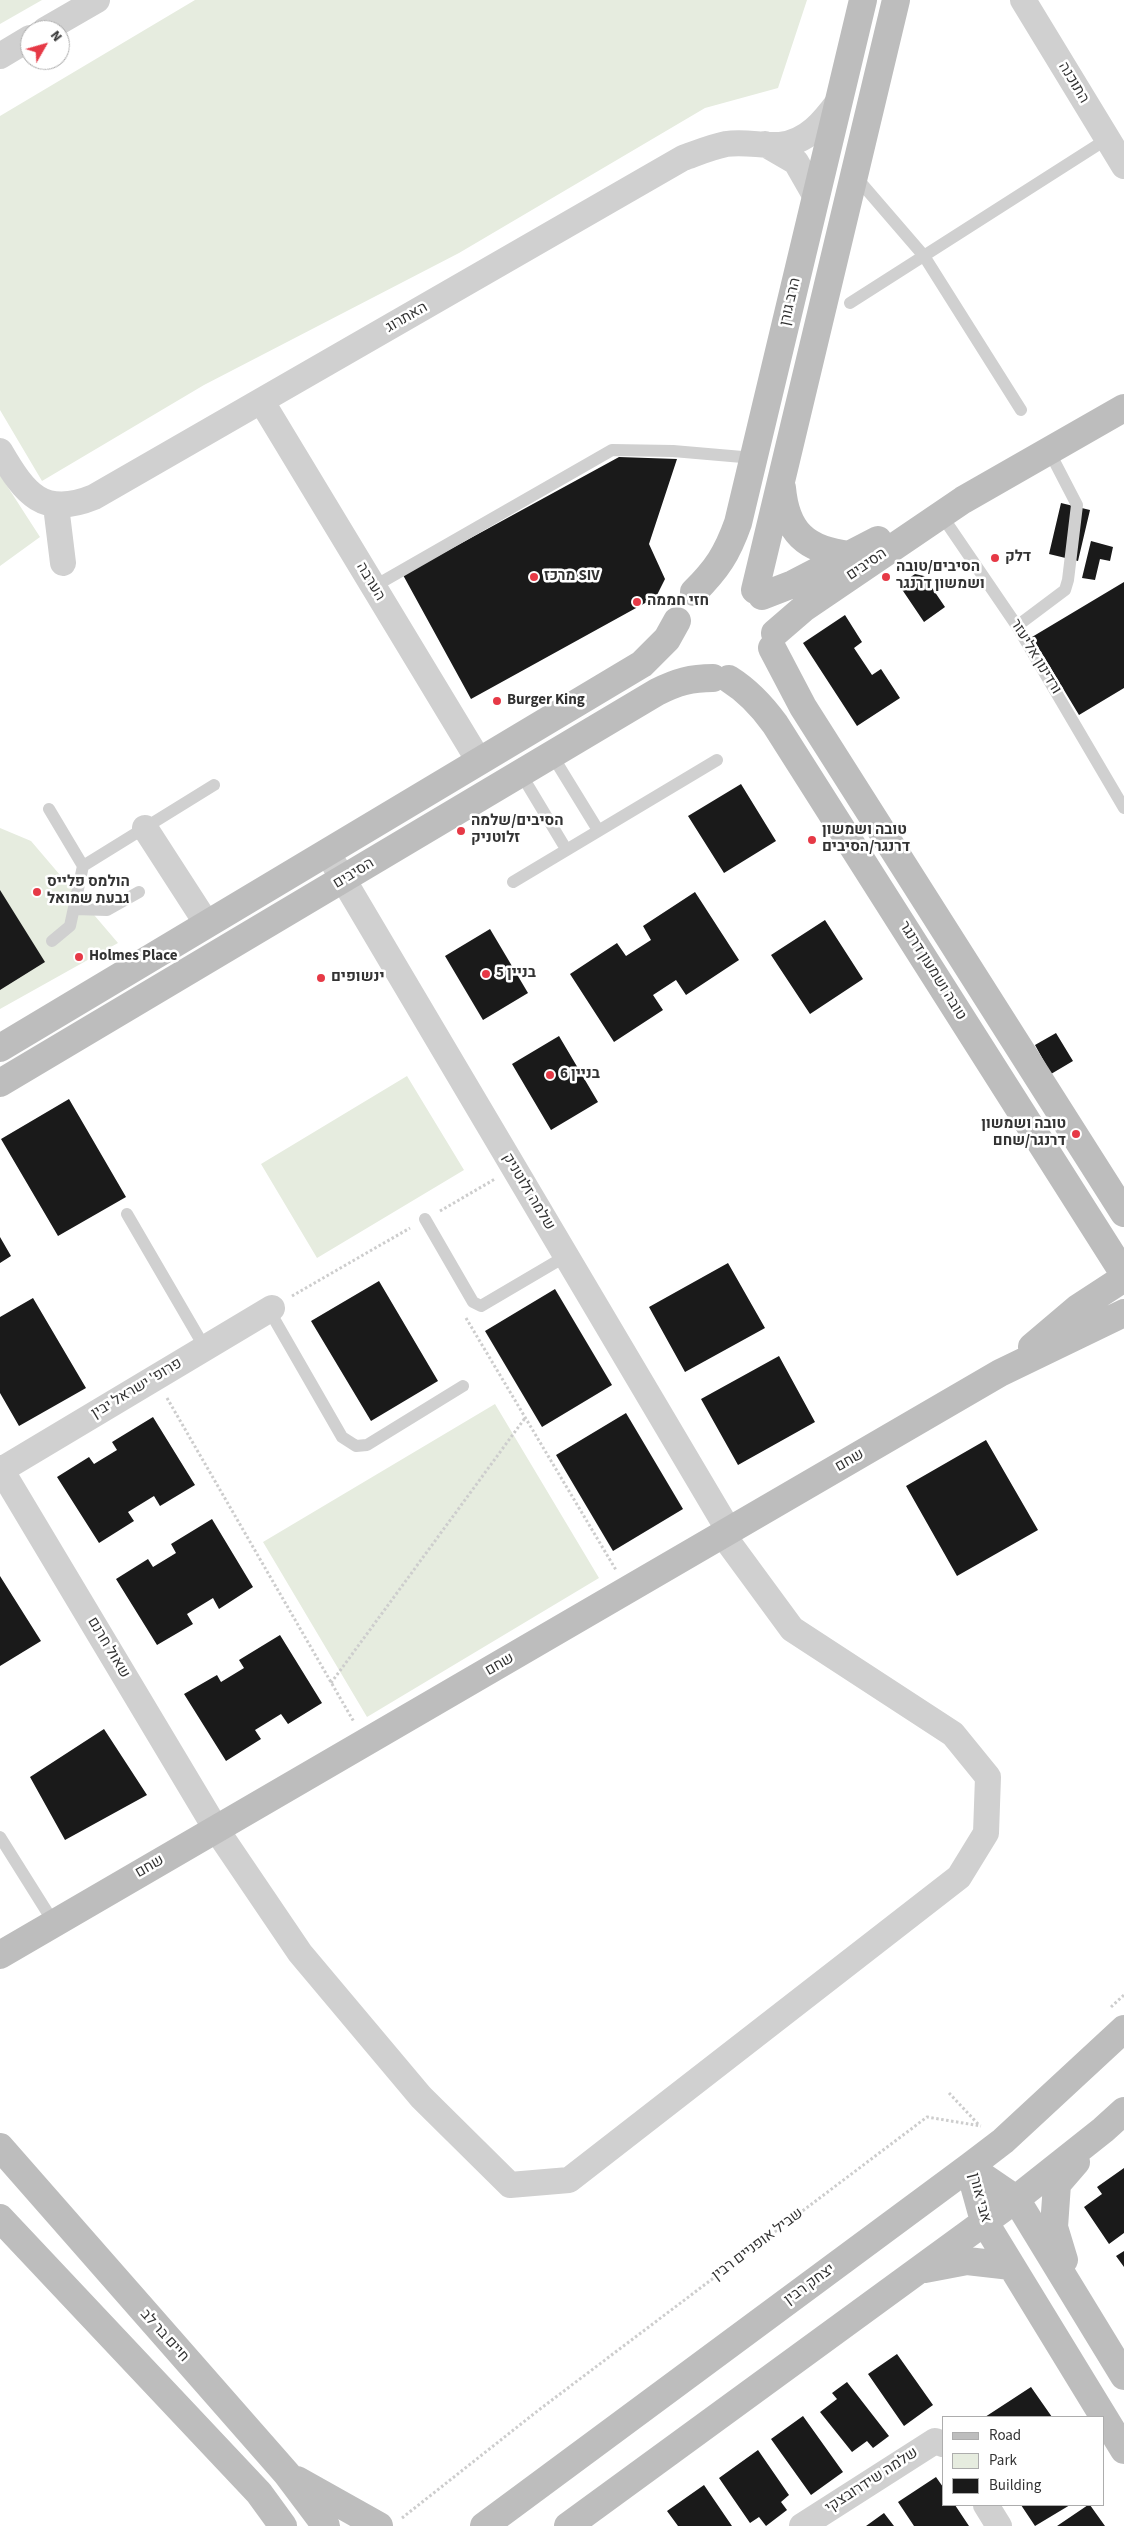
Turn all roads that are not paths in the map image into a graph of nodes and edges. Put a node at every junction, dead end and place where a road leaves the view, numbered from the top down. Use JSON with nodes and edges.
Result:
{"nodes":[{"id":1,"x":97,"y":0,"type":"edge"},
{"id":2,"x":863,"y":0,"type":"edge"},
{"id":3,"x":896,"y":0,"type":"edge"},
{"id":4,"x":1024,"y":0,"type":"edge"},
{"id":5,"x":62,"y":20,"type":"edge"},
{"id":6,"x":20,"y":44,"type":"edge"},
{"id":7,"x":0,"y":56,"type":"edge"},
{"id":8,"x":839,"y":100,"type":"junction"},
{"id":9,"x":1107,"y":139,"type":"junction"},
{"id":10,"x":765,"y":144,"type":"junction"},
{"id":11,"x":1124,"y":166,"type":"edge"},
{"id":12,"x":855,"y":175,"type":"junction"},
{"id":13,"x":816,"y":197,"type":"junction"},
{"id":14,"x":924,"y":256,"type":"junction"},
{"id":15,"x":850,"y":303,"type":"dead end"},
{"id":16,"x":262,"y":402,"type":"junction"},
{"id":17,"x":1124,"y":408,"type":"edge"},
{"id":18,"x":1021,"y":410,"type":"dead end"},
{"id":19,"x":0,"y":451,"type":"edge"},
{"id":20,"x":1049,"y":451,"type":"junction"},
{"id":21,"x":754,"y":458,"type":"junction"},
{"id":22,"x":781,"y":482,"type":"junction"},
{"id":23,"x":56,"y":506,"type":"junction"},
{"id":24,"x":948,"y":508,"type":"junction"},
{"id":25,"x":849,"y":555,"type":"junction"},
{"id":26,"x":63,"y":563,"type":"dead end"},
{"id":27,"x":373,"y":587,"type":"junction"},
{"id":28,"x":694,"y":592,"type":"junction"},
{"id":29,"x":759,"y":593,"type":"junction"},
{"id":30,"x":677,"y":621,"type":"junction"},
{"id":31,"x":1017,"y":626,"type":"junction"},
{"id":32,"x":774,"y":641,"type":"junction"},
{"id":33,"x":721,"y":678,"type":"junction"},
{"id":34,"x":552,"y":755,"type":"junction"},
{"id":35,"x":717,"y":760,"type":"dead end"},
{"id":36,"x":479,"y":761,"type":"junction"},
{"id":37,"x":521,"y":774,"type":"junction"},
{"id":38,"x":214,"y":785,"type":"dead end"},
{"id":39,"x":1124,"y":808,"type":"edge"},
{"id":40,"x":49,"y":809,"type":"dead end"},
{"id":41,"x":145,"y":828,"type":"junction"},
{"id":42,"x":598,"y":830,"type":"junction"},
{"id":43,"x":566,"y":849,"type":"junction"},
{"id":44,"x":327,"y":852,"type":"junction"},
{"id":45,"x":83,"y":866,"type":"junction"},
{"id":46,"x":343,"y":880,"type":"junction"},
{"id":47,"x":513,"y":882,"type":"dead end"},
{"id":48,"x":139,"y":892,"type":"dead end"},
{"id":49,"x":75,"y":909,"type":"junction"},
{"id":50,"x":207,"y":924,"type":"junction"},
{"id":51,"x":52,"y":940,"type":"dead end"},
{"id":52,"x":0,"y":1048,"type":"edge"},
{"id":53,"x":0,"y":1083,"type":"edge"},
{"id":54,"x":1124,"y":1213,"type":"edge"},
{"id":55,"x":127,"y":1214,"type":"dead end"},
{"id":56,"x":425,"y":1219,"type":"road end"},
{"id":57,"x":566,"y":1256,"type":"junction"},
{"id":58,"x":1124,"y":1274,"type":"edge"},
{"id":59,"x":1124,"y":1278,"type":"edge"},
{"id":60,"x":271,"y":1309,"type":"joint"},
{"id":61,"x":1124,"y":1313,"type":"edge"},
{"id":62,"x":205,"y":1348,"type":"junction"},
{"id":63,"x":1000,"y":1373,"type":"junction"},
{"id":64,"x":464,"y":1386,"type":"dead end"},
{"id":65,"x":1,"y":1469,"type":"edge"},
{"id":66,"x":726,"y":1533,"type":"junction"},
{"id":67,"x":216,"y":1829,"type":"junction"},
{"id":68,"x":0,"y":1837,"type":"edge"},
{"id":69,"x":54,"y":1923,"type":"junction"},
{"id":70,"x":0,"y":1955,"type":"edge"},
{"id":71,"x":1117,"y":2019,"type":"edge"},
{"id":72,"x":1124,"y":2111,"type":"edge"},
{"id":73,"x":1103,"y":2130,"type":"junction"},
{"id":74,"x":0,"y":2147,"type":"edge"},
{"id":75,"x":969,"y":2167,"type":"junction"},
{"id":76,"x":1016,"y":2199,"type":"junction"},
{"id":77,"x":0,"y":2218,"type":"edge"},
{"id":78,"x":984,"y":2221,"type":"junction"},
{"id":79,"x":1010,"y":2266,"type":"junction"},
{"id":80,"x":922,"y":2270,"type":"junction"},
{"id":81,"x":1074,"y":2293,"type":"junction"},
{"id":82,"x":1124,"y":2376,"type":"edge"},
{"id":83,"x":1103,"y":2416,"type":"edge"},
{"id":84,"x":1104,"y":2418,"type":"edge"},
{"id":85,"x":942,"y":2444,"type":"edge"},
{"id":86,"x":1124,"y":2450,"type":"edge"},
{"id":87,"x":287,"y":2474,"type":"junction"},
{"id":88,"x":987,"y":2506,"type":"edge"},
{"id":89,"x":388,"y":2524,"type":"edge"},
{"id":90,"x":283,"y":2526,"type":"edge"},
{"id":91,"x":326,"y":2526,"type":"edge"},
{"id":92,"x":484,"y":2526,"type":"edge"},
{"id":93,"x":568,"y":2526,"type":"edge"},
{"id":94,"x":802,"y":2526,"type":"edge"},
{"id":95,"x":999,"y":2526,"type":"edge"}],
"edges":[{"from":1,"to":5,"type":"street"},
{"from":2,"to":8,"type":"street","name":"הרב גורן"},
{"from":3,"to":12,"type":"street"},
{"from":4,"to":9,"type":"street","name":"התוכנה"},
{"from":6,"to":7,"type":"street"},
{"from":8,"to":10,"type":"street","name":"האתרוג"},
{"from":8,"to":13,"type":"street","name":"הרב גורן"},
{"from":9,"to":11,"type":"street","name":"התוכנה"},
{"from":9,"to":14,"type":"lane"},
{"from":10,"to":13,"type":"street"},
{"from":10,"to":16,"type":"street","name":"האתרוג"},
{"from":12,"to":14,"type":"lane"},
{"from":12,"to":22,"type":"street"},
{"from":13,"to":21,"type":"street","name":"הרב גורן"},
{"from":14,"to":15,"type":"lane"},
{"from":14,"to":18,"type":"lane"},
{"from":16,"to":23,"type":"street","name":"האתרוג"},
{"from":16,"to":27,"type":"street","name":"הערבה"},
{"from":17,"to":20,"type":"street","name":"הסיבים"},
{"from":19,"to":23,"type":"street"},
{"from":20,"to":24,"type":"street","name":"הסיבים"},
{"from":20,"to":31,"type":"lane"},
{"from":21,"to":27,"type":"lane"},
{"from":21,"to":28,"type":"street","name":"הרב גורן"},
{"from":22,"to":25,"type":"street"},
{"from":22,"to":29,"type":"street"},
{"from":23,"to":26,"type":"street"},
{"from":24,"to":25,"type":"street","name":"הסיבים"},
{"from":24,"to":31,"type":"lane","name":"ורדינון אליעזר"},
{"from":24,"to":32,"type":"street","name":"הסיבים"},
{"from":25,"to":29,"type":"street","name":"הסיבים"},
{"from":27,"to":36,"type":"street","name":"הערבה"},
{"from":28,"to":29,"type":"street"},
{"from":28,"to":30,"type":"street"},
{"from":29,"to":32,"type":"street"},
{"from":30,"to":33,"type":"street"},
{"from":30,"to":36,"type":"street"},
{"from":31,"to":39,"type":"lane","name":"ורדינון אליעזר"},
{"from":32,"to":33,"type":"street"},
{"from":32,"to":54,"type":"street"},
{"from":33,"to":34,"type":"street","name":"הסיבים"},
{"from":33,"to":58,"type":"street","name":"טובה ושמעון דרנגר"},
{"from":34,"to":37,"type":"street","name":"הסיבים"},
{"from":34,"to":42,"type":"lane"},
{"from":35,"to":42,"type":"lane"},
{"from":36,"to":44,"type":"street"},
{"from":37,"to":43,"type":"lane"},
{"from":37,"to":46,"type":"street","name":"הסיבים"},
{"from":38,"to":41,"type":"lane"},
{"from":40,"to":45,"type":"lane"},
{"from":41,"to":45,"type":"lane"},
{"from":41,"to":50,"type":"street"},
{"from":42,"to":43,"type":"lane"},
{"from":43,"to":47,"type":"lane"},
{"from":44,"to":46,"type":"street","name":"שלמה זלוטניק"},
{"from":44,"to":50,"type":"street"},
{"from":45,"to":49,"type":"lane"},
{"from":46,"to":53,"type":"street","name":"הסיבים"},
{"from":46,"to":57,"type":"street","name":"שלמה זלוטניק"},
{"from":48,"to":49,"type":"lane"},
{"from":49,"to":51,"type":"lane"},
{"from":50,"to":52,"type":"street"},
{"from":55,"to":62,"type":"lane"},
{"from":56,"to":57,"type":"lane"},
{"from":57,"to":66,"type":"street","name":"שלמה זלוטניק"},
{"from":59,"to":63,"type":"street","name":"שחם"},
{"from":60,"to":62,"type":"street","name":"פרופ' ישראל יבין"},
{"from":60,"to":64,"type":"lane"},
{"from":61,"to":63,"type":"street","name":"שחם"},
{"from":62,"to":65,"type":"street","name":"פרופ' ישראל יבין"},
{"from":63,"to":66,"type":"street","name":"שחם"},
{"from":65,"to":67,"type":"street","name":"שאול חרנם"},
{"from":66,"to":67,"type":"street","name":"שחם"},
{"from":66,"to":67,"type":"street","name":"שאול חרנם"},
{"from":67,"to":69,"type":"street","name":"שחם"},
{"from":68,"to":69,"type":"lane"},
{"from":69,"to":70,"type":"street","name":"שחם"},
{"from":71,"to":75,"type":"street","name":"יצחק רבין"},
{"from":72,"to":73,"type":"street"},
{"from":73,"to":76,"type":"street"},
{"from":73,"to":81,"type":"street"},
{"from":74,"to":87,"type":"street","name":"חיים בר לב"},
{"from":75,"to":76,"type":"street","name":"אבי אורן"},
{"from":75,"to":78,"type":"street","name":"אבי אורן"},
{"from":75,"to":92,"type":"street","name":"יצחק רבין"},
{"from":76,"to":78,"type":"street"},
{"from":76,"to":81,"type":"street","name":"אבי אורן"},
{"from":77,"to":90,"type":"street"},
{"from":78,"to":79,"type":"street","name":"אבי אורן"},
{"from":78,"to":80,"type":"street"},
{"from":79,"to":80,"type":"street"},
{"from":79,"to":83,"type":"street","name":"אבי אורן"},
{"from":80,"to":93,"type":"street"},
{"from":81,"to":82,"type":"street","name":"אבי אורן"},
{"from":84,"to":86,"type":"street","name":"אבי אורן"},
{"from":85,"to":94,"type":"street","name":"שלמה שידרובצקי"},
{"from":87,"to":89,"type":"street"},
{"from":87,"to":91,"type":"street","name":"חיים בר לב"},
{"from":88,"to":95,"type":"street"}]}
